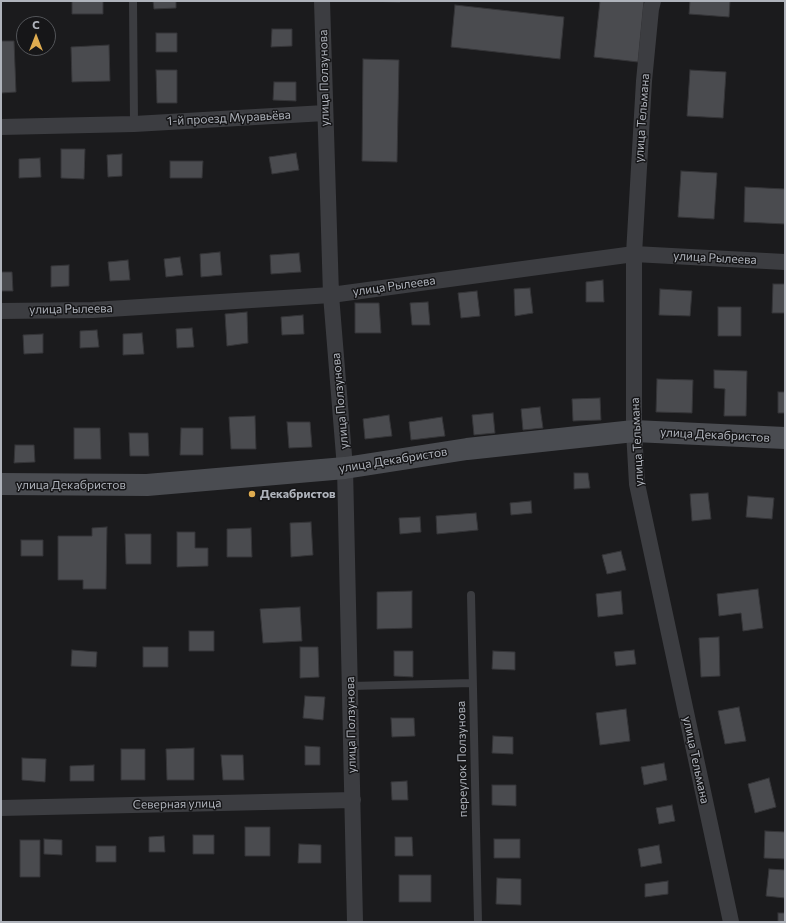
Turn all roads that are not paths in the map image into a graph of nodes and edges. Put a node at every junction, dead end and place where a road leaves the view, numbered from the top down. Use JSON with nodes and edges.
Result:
{"nodes":[{"id":1,"x":132,"y":1,"type":"edge"},
{"id":2,"x":322,"y":1,"type":"edge"},
{"id":3,"x":653,"y":1,"type":"edge"},
{"id":4,"x":325,"y":113,"type":"junction"},
{"id":5,"x":134,"y":124,"type":"junction"},
{"id":6,"x":1,"y":127,"type":"edge"},
{"id":7,"x":634,"y":254,"type":"junction"},
{"id":8,"x":785,"y":262,"type":"edge"},
{"id":9,"x":331,"y":295,"type":"junction"},
{"id":10,"x":1,"y":311,"type":"edge"},
{"id":11,"x":634,"y":432,"type":"junction"},
{"id":12,"x":785,"y":438,"type":"edge"},
{"id":13,"x":345,"y":468,"type":"junction"},
{"id":14,"x":1,"y":484,"type":"edge"},
{"id":15,"x":471,"y":596,"type":"dead end"},
{"id":16,"x":472,"y":683,"type":"junction"},
{"id":17,"x":351,"y":686,"type":"junction"},
{"id":18,"x":353,"y":800,"type":"junction"},
{"id":19,"x":1,"y":808,"type":"edge"},
{"id":20,"x":355,"y":922,"type":"edge"},
{"id":21,"x":478,"y":922,"type":"edge"},
{"id":22,"x":731,"y":922,"type":"edge"}],
"edges":[{"from":1,"to":5,"type":"lane"},
{"from":2,"to":4,"type":"street","name":"улица Ползунова"},
{"from":3,"to":7,"type":"street","name":"улица Тельмана"},
{"from":4,"to":5,"type":"street","name":"1-й проезд Муравьёва"},
{"from":4,"to":9,"type":"street","name":"улица Ползунова"},
{"from":5,"to":6,"type":"street","name":"1-й проезд Муравьёва"},
{"from":7,"to":8,"type":"street","name":"улица Рылеева"},
{"from":7,"to":9,"type":"street","name":"улица Рылеева"},
{"from":7,"to":11,"type":"street","name":"улица Тельмана"},
{"from":9,"to":10,"type":"street","name":"улица Рылеева"},
{"from":9,"to":13,"type":"street","name":"улица Ползунова"},
{"from":11,"to":12,"type":"street","name":"улица Декабристов"},
{"from":11,"to":13,"type":"street","name":"улица Декабристов"},
{"from":11,"to":22,"type":"street","name":"улица Тельмана"},
{"from":13,"to":14,"type":"street","name":"улица Декабристов"},
{"from":13,"to":17,"type":"street","name":"улица Ползунова"},
{"from":15,"to":16,"type":"lane","name":"переулок Ползунова"},
{"from":16,"to":17,"type":"lane"},
{"from":16,"to":21,"type":"lane","name":"переулок Ползунова"},
{"from":17,"to":18,"type":"street","name":"улица Ползунова"},
{"from":18,"to":19,"type":"street","name":"Северная улица"},
{"from":18,"to":20,"type":"street","name":"улица Ползунова"}]}
